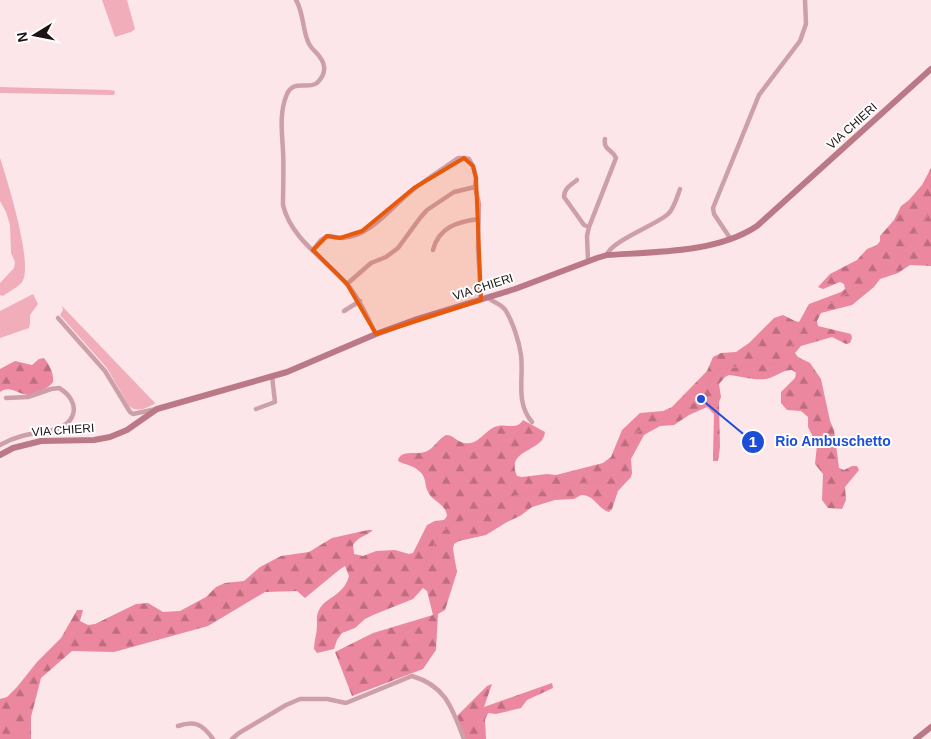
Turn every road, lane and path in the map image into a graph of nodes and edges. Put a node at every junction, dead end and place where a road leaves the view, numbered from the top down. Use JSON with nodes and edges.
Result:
{"nodes":[{"id":1,"x":296,"y":0,"type":"edge"},
{"id":2,"x":805,"y":0,"type":"edge"},
{"id":3,"x":931,"y":69,"type":"edge"},
{"id":4,"x":604,"y":139,"type":"dead end"},
{"id":5,"x":578,"y":180,"type":"dead end"},
{"id":6,"x":475,"y":187,"type":"junction"},
{"id":7,"x":680,"y":189,"type":"dead end"},
{"id":8,"x":478,"y":218,"type":"junction"},
{"id":9,"x":589,"y":227,"type":"junction"},
{"id":10,"x":730,"y":238,"type":"junction"},
{"id":11,"x":313,"y":250,"type":"junction"},
{"id":12,"x":433,"y":250,"type":"dead end"},
{"id":13,"x":607,"y":255,"type":"junction"},
{"id":14,"x":588,"y":261,"type":"junction"},
{"id":15,"x":347,"y":284,"type":"junction"},
{"id":16,"x":484,"y":299,"type":"junction"},
{"id":17,"x":360,"y":301,"type":"junction"},
{"id":18,"x":344,"y":311,"type":"dead end"},
{"id":19,"x":58,"y":318,"type":"dead end"},
{"id":20,"x":376,"y":334,"type":"junction"},
{"id":21,"x":272,"y":376,"type":"junction"},
{"id":22,"x":6,"y":398,"type":"dead end"},
{"id":23,"x":158,"y":409,"type":"junction"},
{"id":24,"x":256,"y":409,"type":"dead end"},
{"id":25,"x":532,"y":422,"type":"dead end"},
{"id":26,"x":0,"y":445,"type":"edge"},
{"id":27,"x":0,"y":455,"type":"edge"},
{"id":28,"x":178,"y":726,"type":"dead end"},
{"id":29,"x":931,"y":728,"type":"edge"},
{"id":30,"x":213,"y":739,"type":"edge"},
{"id":31,"x":232,"y":739,"type":"edge"},
{"id":32,"x":464,"y":739,"type":"edge"},
{"id":33,"x":916,"y":739,"type":"edge"}],
"edges":[{"from":1,"to":11,"type":"street"},
{"from":2,"to":10,"type":"street"},
{"from":3,"to":10,"type":"street","name":"VIA CHIERI"},
{"from":4,"to":9,"type":"street"},
{"from":5,"to":9,"type":"street"},
{"from":6,"to":8,"type":"street"},
{"from":6,"to":11,"type":"street"},
{"from":6,"to":15,"type":"street"},
{"from":7,"to":13,"type":"street"},
{"from":8,"to":12,"type":"street"},
{"from":8,"to":16,"type":"street"},
{"from":9,"to":14,"type":"street"},
{"from":10,"to":13,"type":"street","name":"VIA CHIERI"},
{"from":11,"to":15,"type":"street"},
{"from":13,"to":14,"type":"street","name":"VIA CHIERI"},
{"from":14,"to":16,"type":"street","name":"VIA CHIERI"},
{"from":15,"to":17,"type":"street"},
{"from":16,"to":20,"type":"street","name":"VIA CHIERI"},
{"from":16,"to":25,"type":"street"},
{"from":17,"to":18,"type":"street"},
{"from":17,"to":20,"type":"street"},
{"from":19,"to":23,"type":"street"},
{"from":20,"to":21,"type":"street","name":"VIA CHIERI"},
{"from":21,"to":23,"type":"street","name":"VIA CHIERI"},
{"from":21,"to":24,"type":"street"},
{"from":22,"to":26,"type":"street"},
{"from":23,"to":27,"type":"street","name":"VIA CHIERI"},
{"from":28,"to":30,"type":"street"},
{"from":29,"to":33,"type":"street"},
{"from":31,"to":32,"type":"street"}]}
